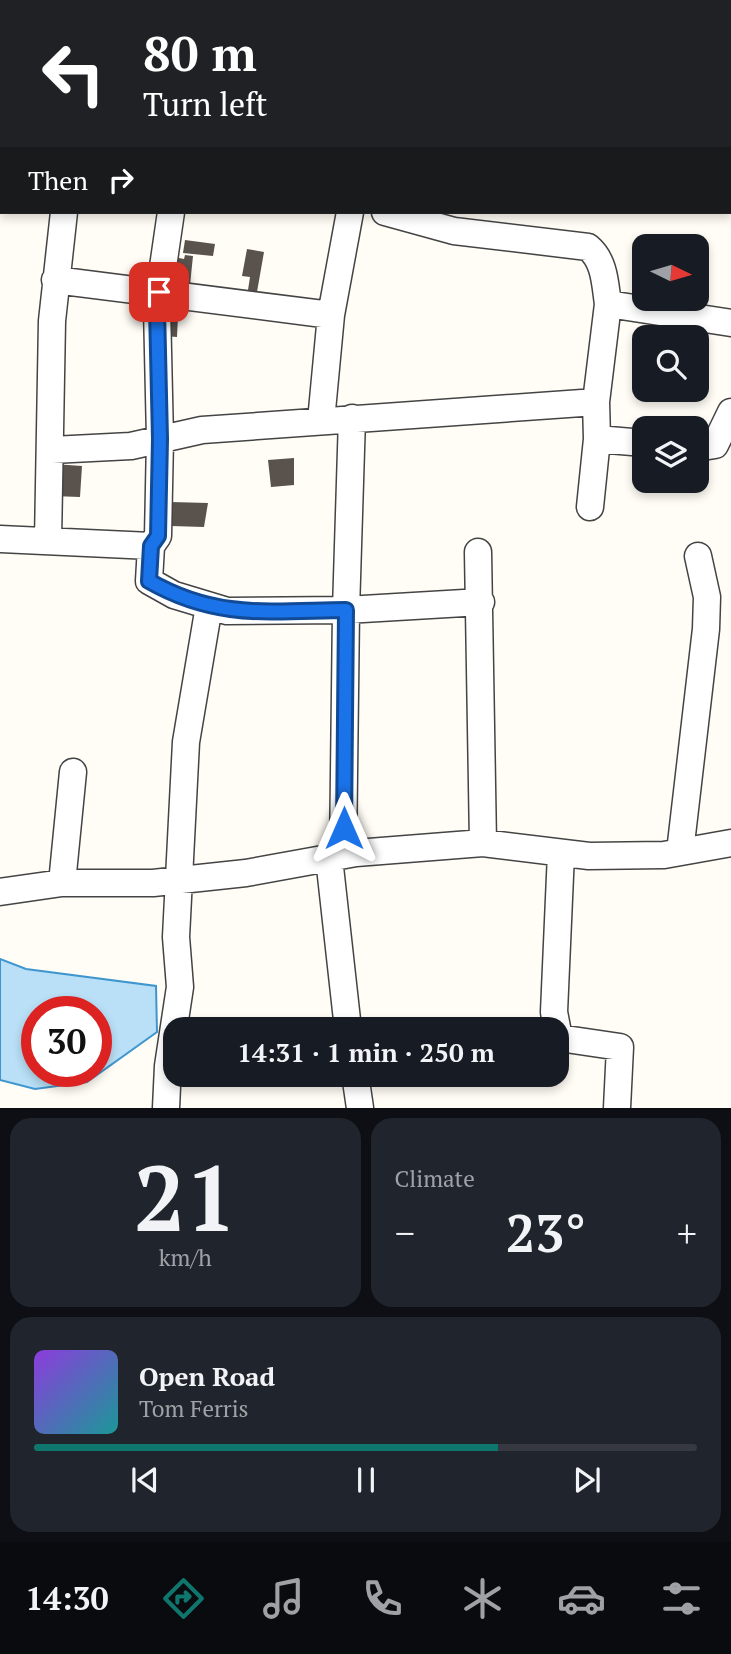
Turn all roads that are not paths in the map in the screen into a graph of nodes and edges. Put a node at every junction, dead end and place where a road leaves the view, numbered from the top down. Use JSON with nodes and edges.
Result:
{"nodes":[{"id":1,"x":64,"y":214,"type":"edge"},
{"id":2,"x":171,"y":214,"type":"edge"},
{"id":3,"x":350,"y":214,"type":"edge"},
{"id":4,"x":392,"y":214,"type":"edge"},
{"id":5,"x":55,"y":280,"type":"junction"},
{"id":6,"x":159,"y":292,"type":"junction"},
{"id":7,"x":608,"y":304,"type":"junction"},
{"id":8,"x":331,"y":315,"type":"junction"},
{"id":9,"x":731,"y":323,"type":"edge"},
{"id":10,"x":596,"y":402,"type":"junction"},
{"id":11,"x":731,"y":412,"type":"edge"},
{"id":12,"x":352,"y":418,"type":"junction"},
{"id":13,"x":321,"y":421,"type":"junction"},
{"id":14,"x":160,"y":439,"type":"junction"},
{"id":15,"x":597,"y":439,"type":"junction"},
{"id":16,"x":632,"y":442,"type":"edge"},
{"id":17,"x":709,"y":445,"type":"edge"},
{"id":18,"x":52,"y":450,"type":"junction"},
{"id":19,"x":590,"y":507,"type":"dead end"},
{"id":20,"x":0,"y":539,"type":"edge"},
{"id":21,"x":48,"y":541,"type":"junction"},
{"id":22,"x":151,"y":546,"type":"junction"},
{"id":23,"x":478,"y":552,"type":"dead end"},
{"id":24,"x":698,"y":556,"type":"dead end"},
{"id":25,"x":481,"y":602,"type":"junction"},
{"id":26,"x":209,"y":606,"type":"junction"},
{"id":27,"x":346,"y":610,"type":"junction"},
{"id":28,"x":73,"y":772,"type":"dead end"},
{"id":29,"x":483,"y":843,"type":"junction"},
{"id":30,"x":731,"y":843,"type":"edge"},
{"id":31,"x":680,"y":852,"type":"junction"},
{"id":32,"x":561,"y":853,"type":"junction"},
{"id":33,"x":336,"y":857,"type":"junction"},
{"id":34,"x":179,"y":880,"type":"junction"},
{"id":35,"x":62,"y":883,"type":"junction"},
{"id":36,"x":0,"y":892,"type":"edge"},
{"id":37,"x":177,"y":1017,"type":"edge"},
{"id":38,"x":347,"y":1017,"type":"edge"},
{"id":39,"x":555,"y":1017,"type":"edge"},
{"id":40,"x":569,"y":1040,"type":"edge"},
{"id":41,"x":169,"y":1087,"type":"edge"},
{"id":42,"x":357,"y":1087,"type":"edge"},
{"id":43,"x":166,"y":1108,"type":"edge"},
{"id":44,"x":360,"y":1108,"type":"edge"},
{"id":45,"x":617,"y":1108,"type":"edge"}],
"edges":[{"from":1,"to":5,"type":"street"},
{"from":2,"to":6,"type":"street"},
{"from":3,"to":8,"type":"street"},
{"from":4,"to":7,"type":"street"},
{"from":5,"to":6,"type":"street"},
{"from":5,"to":18,"type":"street"},
{"from":6,"to":8,"type":"street"},
{"from":6,"to":14,"type":"street"},
{"from":7,"to":9,"type":"street"},
{"from":7,"to":10,"type":"street"},
{"from":8,"to":13,"type":"street"},
{"from":10,"to":12,"type":"street"},
{"from":10,"to":15,"type":"street"},
{"from":11,"to":17,"type":"street"},
{"from":12,"to":13,"type":"street"},
{"from":12,"to":27,"type":"street"},
{"from":13,"to":14,"type":"street"},
{"from":14,"to":18,"type":"street"},
{"from":14,"to":22,"type":"street"},
{"from":15,"to":16,"type":"street"},
{"from":15,"to":19,"type":"street"},
{"from":18,"to":21,"type":"street"},
{"from":20,"to":21,"type":"street"},
{"from":21,"to":22,"type":"street"},
{"from":22,"to":26,"type":"street"},
{"from":23,"to":25,"type":"street"},
{"from":24,"to":31,"type":"street"},
{"from":25,"to":27,"type":"street"},
{"from":25,"to":29,"type":"street"},
{"from":26,"to":27,"type":"street"},
{"from":26,"to":34,"type":"street"},
{"from":27,"to":33,"type":"street"},
{"from":28,"to":35,"type":"street"},
{"from":29,"to":32,"type":"street"},
{"from":29,"to":33,"type":"street"},
{"from":30,"to":31,"type":"street"},
{"from":31,"to":32,"type":"street"},
{"from":32,"to":39,"type":"street"},
{"from":33,"to":34,"type":"street"},
{"from":33,"to":38,"type":"street"},
{"from":34,"to":35,"type":"street"},
{"from":34,"to":37,"type":"street"},
{"from":35,"to":36,"type":"street"},
{"from":40,"to":45,"type":"street"},
{"from":41,"to":43,"type":"street"},
{"from":42,"to":44,"type":"street"}]}
